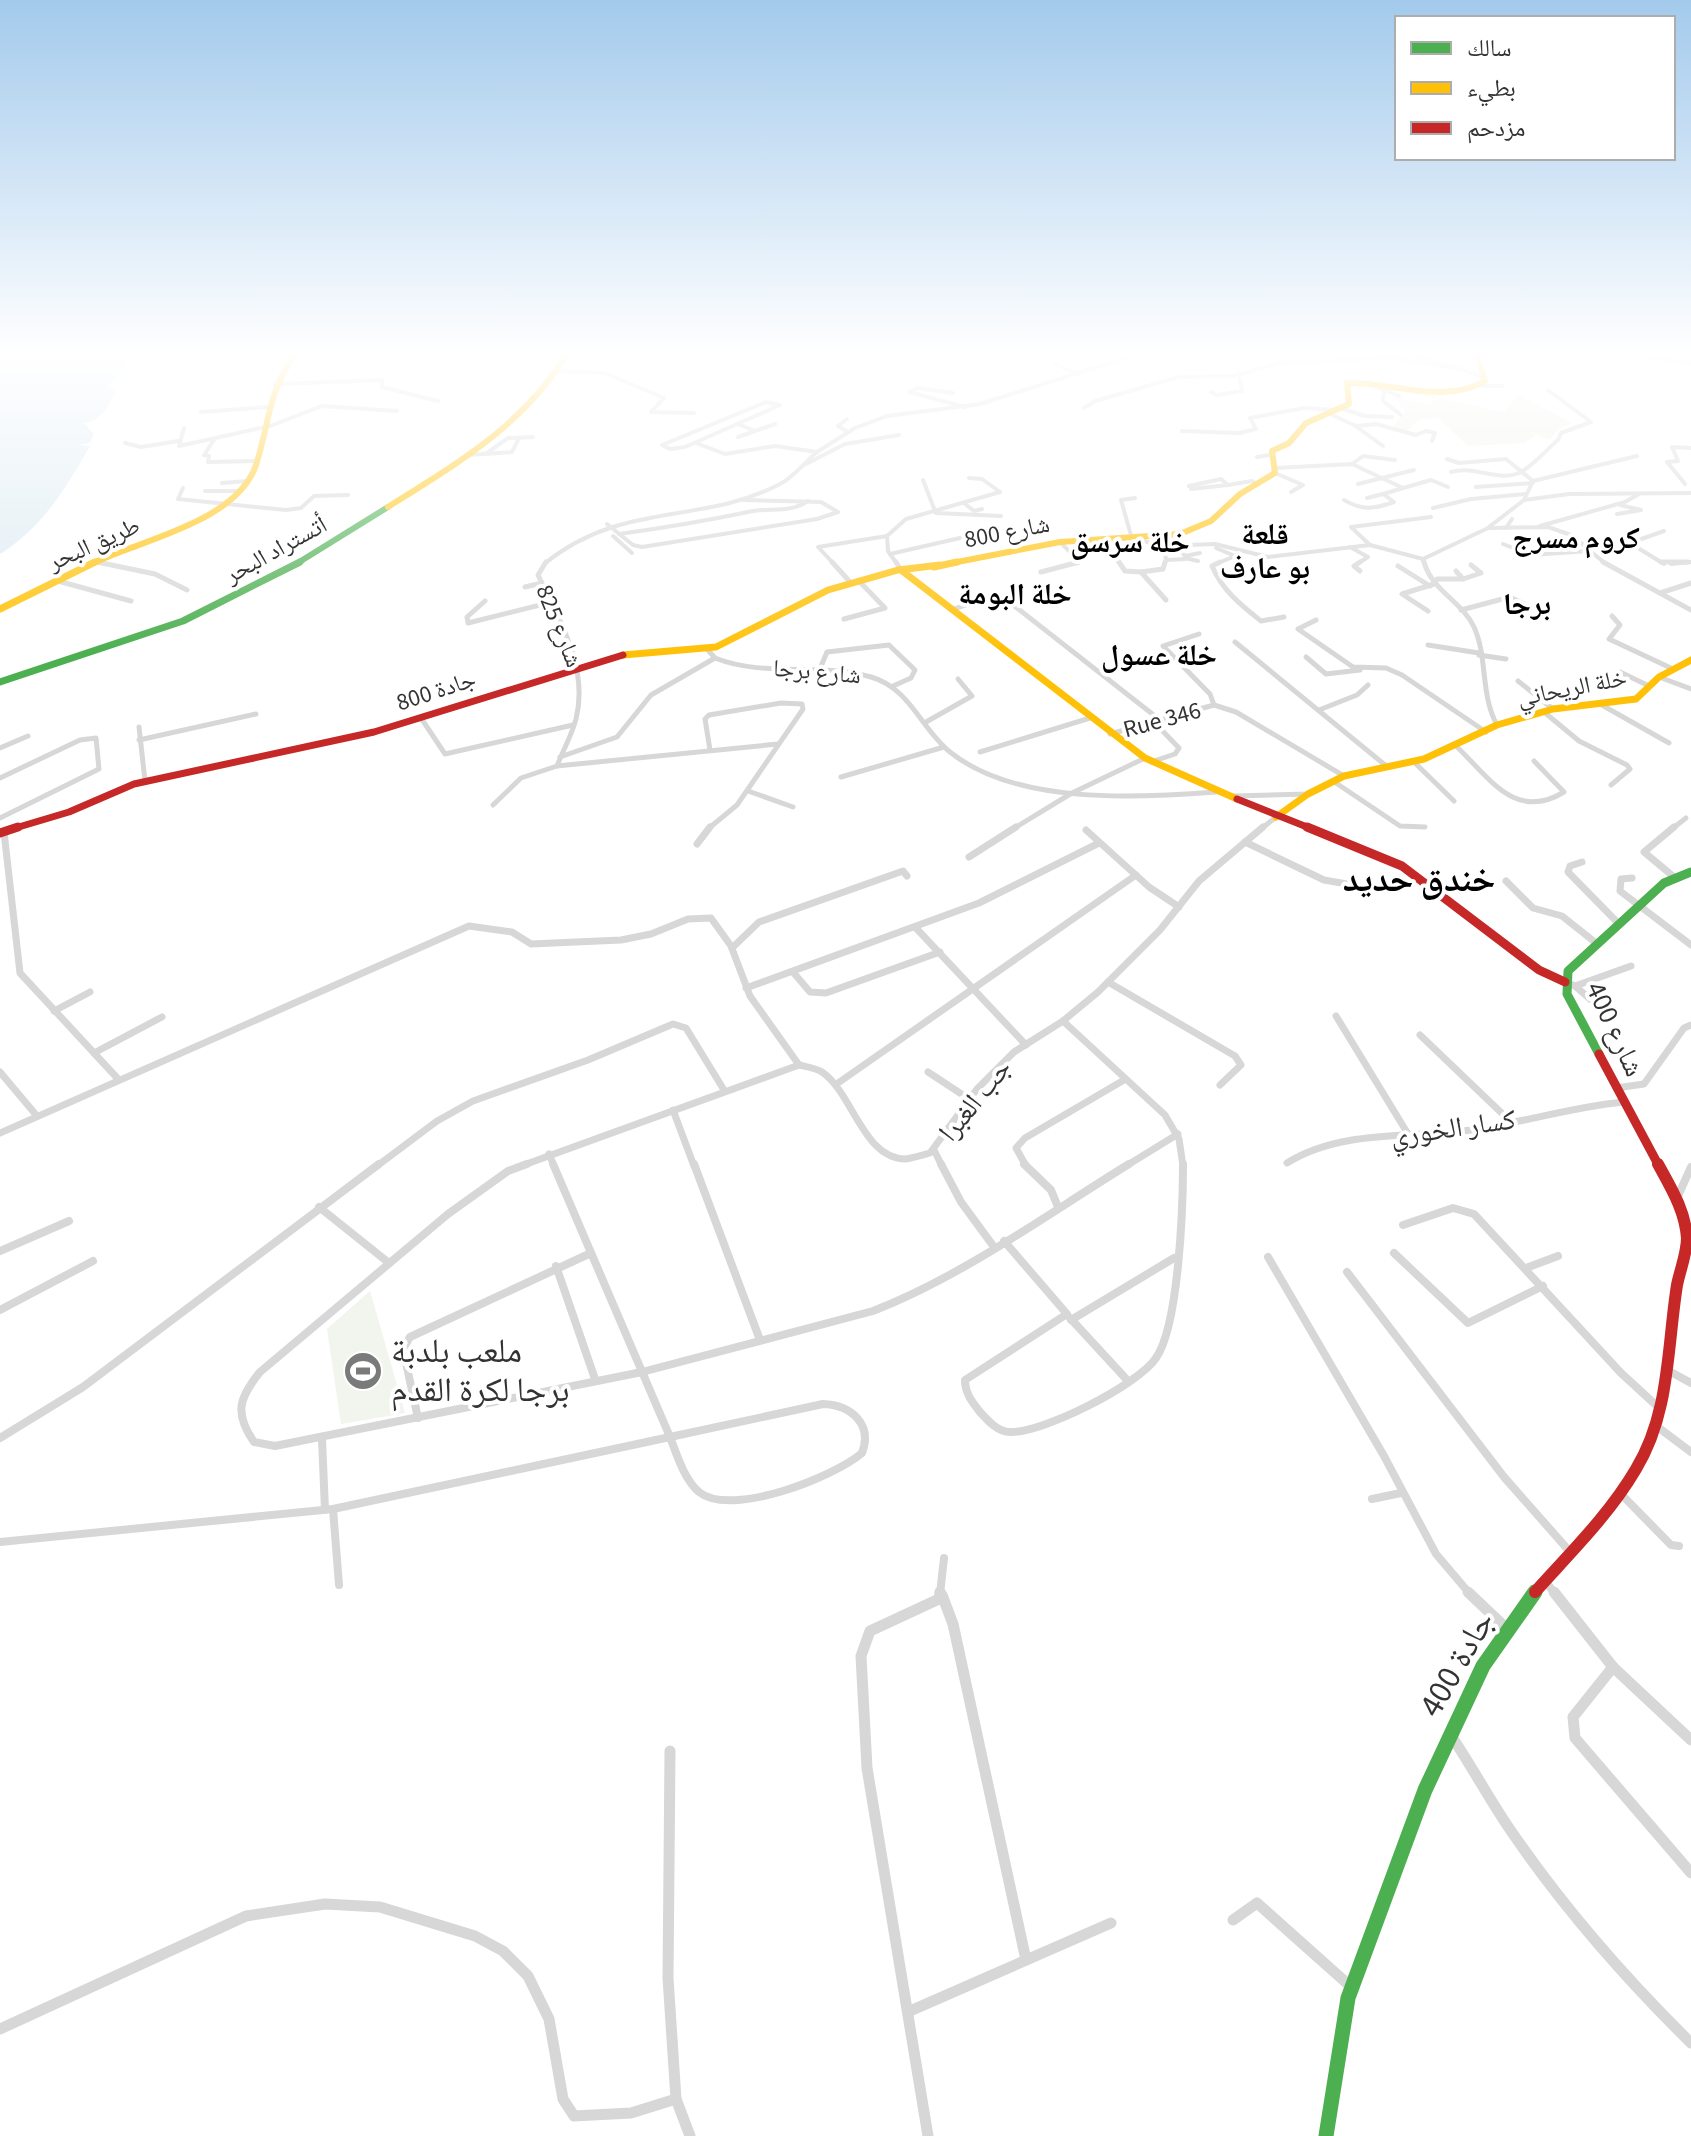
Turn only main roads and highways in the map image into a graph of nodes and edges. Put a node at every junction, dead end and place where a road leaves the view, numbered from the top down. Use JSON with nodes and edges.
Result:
{"nodes":[{"id":1,"x":258,"y":455,"type":"edge"},
{"id":2,"x":453,"y":455,"type":"edge"},
{"id":3,"x":468,"y":455,"type":"edge"},
{"id":4,"x":1271,"y":455,"type":"edge"},
{"id":5,"x":905,"y":569,"type":"junction"},
{"id":6,"x":878,"y":576,"type":"joint"},
{"id":7,"x":0,"y":609,"type":"edge"},
{"id":8,"x":1691,"y":660,"type":"edge"},
{"id":9,"x":0,"y":675,"type":"edge"},
{"id":10,"x":0,"y":682,"type":"edge"},
{"id":11,"x":1276,"y":817,"type":"junction"},
{"id":12,"x":2,"y":833,"type":"edge"},
{"id":13,"x":1690,"y":874,"type":"edge"},
{"id":14,"x":1570,"y":984,"type":"junction"},
{"id":15,"x":1688,"y":1221,"type":"edge"},
{"id":16,"x":1688,"y":1244,"type":"edge"},
{"id":17,"x":1326,"y":2136,"type":"edge"}],
"edges":[{"from":1,"to":7,"type":"main road","name":"طريق البحر"},
{"from":2,"to":9,"type":"main road","name":"أتستراد البحر"},
{"from":3,"to":10,"type":"main road","name":"أتستراد البحر"},
{"from":4,"to":5,"type":"main road","name":"شارع 800"},
{"from":5,"to":6,"type":"main road","name":"شارع 800"},
{"from":5,"to":11,"type":"main road"},
{"from":6,"to":12,"type":"main road","name":"جادة 800"},
{"from":8,"to":11,"type":"main road","name":"خلة الريحاني"},
{"from":11,"to":14,"type":"main road"},
{"from":13,"to":14,"type":"main road","name":"شارع 400"},
{"from":14,"to":15,"type":"main road","name":"شارع 400"},
{"from":15,"to":16,"type":"main road","name":"شارع 400"},
{"from":16,"to":17,"type":"main road","name":"جادة 400"}]}
